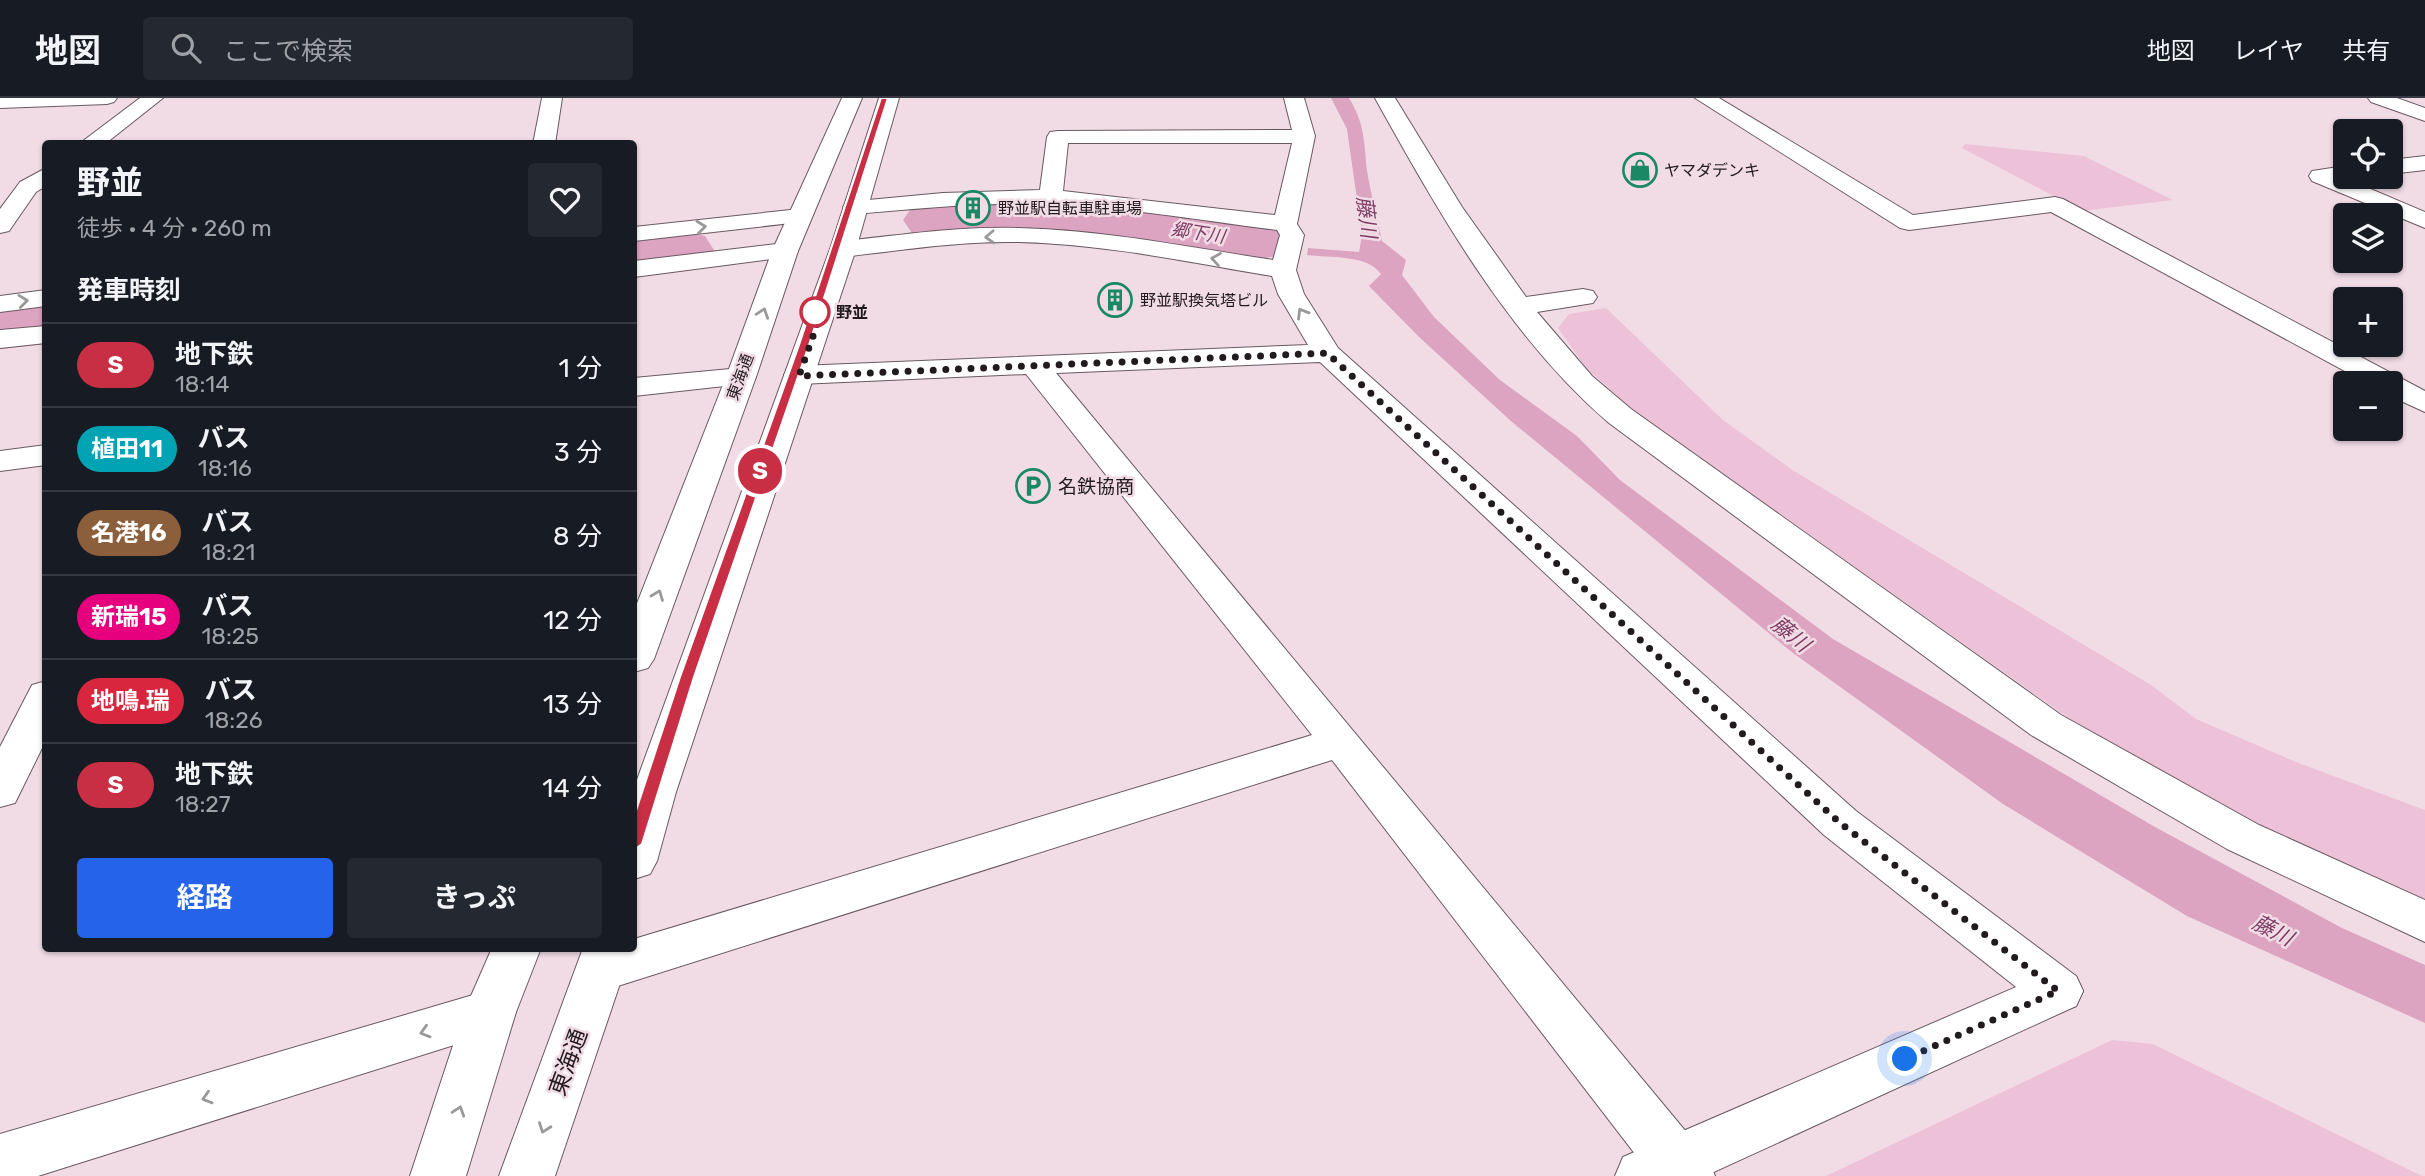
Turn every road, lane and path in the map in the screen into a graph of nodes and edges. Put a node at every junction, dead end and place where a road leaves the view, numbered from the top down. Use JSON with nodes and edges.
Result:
{"nodes":[{"id":1,"x":107,"y":98,"type":"edge"},
{"id":2,"x":153,"y":98,"type":"edge"},
{"id":3,"x":552,"y":98,"type":"edge"},
{"id":4,"x":852,"y":98,"type":"edge"},
{"id":5,"x":889,"y":98,"type":"edge"},
{"id":6,"x":1294,"y":98,"type":"edge"},
{"id":7,"x":1385,"y":98,"type":"edge"},
{"id":8,"x":1705,"y":98,"type":"edge"},
{"id":9,"x":2378,"y":98,"type":"edge"},
{"id":10,"x":0,"y":102,"type":"edge"},
{"id":11,"x":2425,"y":115,"type":"edge"},
{"id":12,"x":1304,"y":136,"type":"junction"},
{"id":13,"x":95,"y":140,"type":"edge"},
{"id":14,"x":545,"y":140,"type":"edge"},
{"id":15,"x":2425,"y":163,"type":"edge"},
{"id":16,"x":2403,"y":166,"type":"edge"},
{"id":17,"x":2333,"y":174,"type":"edge"},
{"id":18,"x":2333,"y":182,"type":"edge"},
{"id":19,"x":40,"y":183,"type":"edge"},
{"id":20,"x":0,"y":189,"type":"edge"},
{"id":21,"x":2350,"y":189,"type":"edge"},
{"id":22,"x":1051,"y":197,"type":"junction"},
{"id":23,"x":855,"y":207,"type":"junction"},
{"id":24,"x":800,"y":216,"type":"junction"},
{"id":25,"x":2425,"y":221,"type":"edge"},
{"id":26,"x":1285,"y":224,"type":"junction"},
{"id":27,"x":0,"y":226,"type":"edge"},
{"id":28,"x":637,"y":234,"type":"edge"},
{"id":29,"x":843,"y":248,"type":"junction"},
{"id":30,"x":785,"y":251,"type":"junction"},
{"id":31,"x":637,"y":269,"type":"edge"},
{"id":32,"x":1283,"y":270,"type":"junction"},
{"id":33,"x":1583,"y":297,"type":"dead end"},
{"id":34,"x":42,"y":299,"type":"edge"},
{"id":35,"x":0,"y":304,"type":"edge"},
{"id":36,"x":1519,"y":306,"type":"junction"},
{"id":37,"x":42,"y":334,"type":"edge"},
{"id":38,"x":0,"y":339,"type":"edge"},
{"id":39,"x":1327,"y":353,"type":"junction"},
{"id":40,"x":1040,"y":367,"type":"junction"},
{"id":41,"x":2366,"y":371,"type":"edge"},
{"id":42,"x":799,"y":376,"type":"junction"},
{"id":43,"x":741,"y":377,"type":"junction"},
{"id":44,"x":637,"y":387,"type":"edge"},
{"id":45,"x":2403,"y":391,"type":"edge"},
{"id":46,"x":2425,"y":403,"type":"edge"},
{"id":47,"x":42,"y":456,"type":"edge"},
{"id":48,"x":0,"y":461,"type":"edge"},
{"id":49,"x":637,"y":651,"type":"edge"},
{"id":50,"x":42,"y":703,"type":"edge"},
{"id":51,"x":1341,"y":742,"type":"junction"},
{"id":52,"x":0,"y":791,"type":"edge"},
{"id":53,"x":637,"y":851,"type":"edge"},
{"id":54,"x":2425,"y":922,"type":"edge"},
{"id":55,"x":637,"y":950,"type":"edge"},
{"id":56,"x":515,"y":952,"type":"edge"},
{"id":57,"x":629,"y":952,"type":"edge"},
{"id":58,"x":605,"y":959,"type":"edge"},
{"id":59,"x":490,"y":1012,"type":"junction"},
{"id":60,"x":0,"y":1161,"type":"edge"},
{"id":61,"x":1669,"y":1171,"type":"edge"},
{"id":62,"x":438,"y":1176,"type":"edge"},
{"id":63,"x":527,"y":1176,"type":"edge"}],
"edges":[{"from":1,"to":10,"type":"street"},
{"from":2,"to":13,"type":"street"},
{"from":3,"to":14,"type":"street"},
{"from":4,"to":24,"type":"street","name":"東海通"},
{"from":5,"to":23,"type":"street"},
{"from":6,"to":12,"type":"street"},
{"from":7,"to":36,"type":"street"},
{"from":8,"to":41,"type":"street"},
{"from":9,"to":11,"type":"street"},
{"from":12,"to":22,"type":"street"},
{"from":12,"to":26,"type":"street"},
{"from":15,"to":16,"type":"street"},
{"from":17,"to":18,"type":"street"},
{"from":19,"to":20,"type":"street"},
{"from":19,"to":27,"type":"street"},
{"from":21,"to":25,"type":"street"},
{"from":22,"to":23,"type":"street"},
{"from":22,"to":26,"type":"street"},
{"from":23,"to":29,"type":"street"},
{"from":28,"to":24,"type":"street","one_way":true},
{"from":24,"to":30,"type":"street","name":"東海通"},
{"from":26,"to":32,"type":"street"},
{"from":32,"to":29,"type":"street","one_way":true},
{"from":29,"to":42,"type":"street"},
{"from":30,"to":31,"type":"street"},
{"from":43,"to":30,"type":"street","name":"東海通","one_way":true},
{"from":39,"to":32,"type":"street","one_way":true},
{"from":33,"to":36,"type":"street"},
{"from":35,"to":34,"type":"street","one_way":true},
{"from":36,"to":54,"type":"street"},
{"from":37,"to":38,"type":"street"},
{"from":39,"to":40,"type":"street"},
{"from":39,"to":61,"type":"street"},
{"from":40,"to":42,"type":"street"},
{"from":40,"to":51,"type":"street"},
{"from":42,"to":53,"type":"street"},
{"from":43,"to":44,"type":"street"},
{"from":49,"to":43,"type":"street","name":"東海通","one_way":true},
{"from":45,"to":46,"type":"street"},
{"from":47,"to":48,"type":"street"},
{"from":50,"to":52,"type":"street"},
{"from":51,"to":55,"type":"street"},
{"from":51,"to":61,"type":"street"},
{"from":56,"to":59,"type":"street"},
{"from":57,"to":58,"type":"street"},
{"from":58,"to":63,"type":"street","name":"東海通","one_way":true},
{"from":59,"to":60,"type":"street","one_way":true},
{"from":62,"to":59,"type":"street","one_way":true}]}
